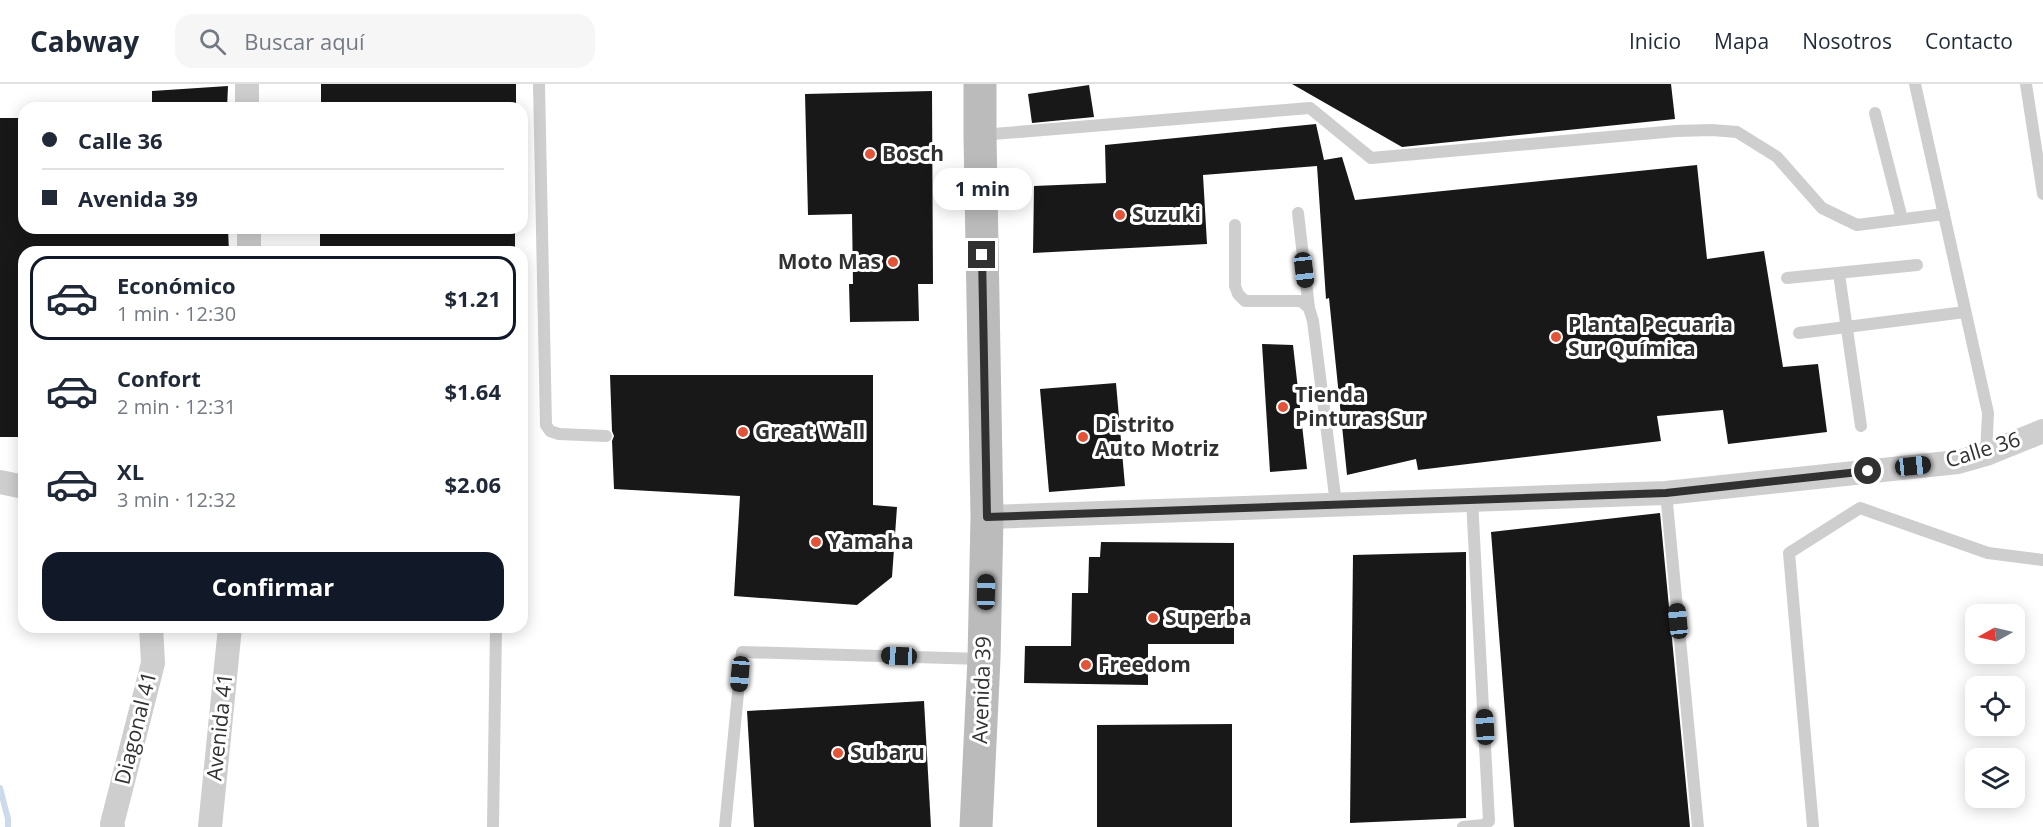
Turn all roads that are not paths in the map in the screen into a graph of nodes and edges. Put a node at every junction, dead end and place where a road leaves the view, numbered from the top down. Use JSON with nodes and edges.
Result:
{"nodes":[{"id":1,"x":247,"y":84,"type":"edge"},
{"id":2,"x":538,"y":84,"type":"edge"},
{"id":3,"x":980,"y":84,"type":"edge"},
{"id":4,"x":1915,"y":84,"type":"edge"},
{"id":5,"x":2026,"y":84,"type":"edge"},
{"id":6,"x":247,"y":102,"type":"edge"},
{"id":7,"x":1875,"y":113,"type":"dead end"},
{"id":8,"x":980,"y":135,"type":"junction"},
{"id":9,"x":2043,"y":194,"type":"edge"},
{"id":10,"x":1298,"y":213,"type":"dead end"},
{"id":11,"x":1944,"y":214,"type":"junction"},
{"id":12,"x":1902,"y":219,"type":"junction"},
{"id":13,"x":1235,"y":225,"type":"dead end"},
{"id":14,"x":1917,"y":265,"type":"dead end"},
{"id":15,"x":1839,"y":274,"type":"junction"},
{"id":16,"x":1787,"y":278,"type":"dead end"},
{"id":17,"x":1309,"y":308,"type":"junction"},
{"id":18,"x":1965,"y":312,"type":"junction"},
{"id":19,"x":1847,"y":327,"type":"junction"},
{"id":20,"x":1799,"y":333,"type":"dead end"},
{"id":21,"x":1862,"y":426,"type":"dead end"},
{"id":22,"x":2043,"y":431,"type":"edge"},
{"id":23,"x":606,"y":436,"type":"dead end"},
{"id":24,"x":1986,"y":454,"type":"junction"},
{"id":25,"x":0,"y":482,"type":"edge"},
{"id":26,"x":18,"y":486,"type":"edge"},
{"id":27,"x":1666,"y":493,"type":"junction"},
{"id":28,"x":1472,"y":500,"type":"junction"},
{"id":29,"x":1336,"y":504,"type":"junction"},
{"id":30,"x":987,"y":517,"type":"junction"},
{"id":31,"x":2043,"y":560,"type":"edge"},
{"id":32,"x":151,"y":633,"type":"edge"},
{"id":33,"x":229,"y":633,"type":"edge"},
{"id":34,"x":496,"y":633,"type":"edge"},
{"id":35,"x":984,"y":659,"type":"junction"},
{"id":36,"x":113,"y":827,"type":"edge"},
{"id":37,"x":210,"y":827,"type":"edge"},
{"id":38,"x":493,"y":827,"type":"edge"},
{"id":39,"x":725,"y":827,"type":"edge"},
{"id":40,"x":976,"y":827,"type":"edge"},
{"id":41,"x":1463,"y":827,"type":"edge"},
{"id":42,"x":1698,"y":827,"type":"edge"},
{"id":43,"x":1813,"y":827,"type":"edge"}],
"edges":[{"from":1,"to":6,"type":"street"},
{"from":2,"to":23,"type":"lane"},
{"from":3,"to":8,"type":"main road","name":"Avenida 39"},
{"from":4,"to":11,"type":"lane"},
{"from":5,"to":9,"type":"lane"},
{"from":7,"to":12,"type":"lane"},
{"from":8,"to":12,"type":"lane"},
{"from":8,"to":30,"type":"main road","name":"Avenida 39"},
{"from":10,"to":17,"type":"lane"},
{"from":11,"to":12,"type":"lane"},
{"from":11,"to":18,"type":"lane"},
{"from":13,"to":17,"type":"lane"},
{"from":14,"to":15,"type":"lane"},
{"from":15,"to":16,"type":"lane"},
{"from":15,"to":19,"type":"lane"},
{"from":17,"to":29,"type":"lane"},
{"from":18,"to":19,"type":"lane"},
{"from":18,"to":24,"type":"lane"},
{"from":19,"to":20,"type":"lane"},
{"from":19,"to":21,"type":"lane"},
{"from":22,"to":24,"type":"street","name":"Calle 36"},
{"from":24,"to":27,"type":"street","name":"Calle 36"},
{"from":25,"to":26,"type":"street"},
{"from":27,"to":28,"type":"street","name":"Calle 36"},
{"from":27,"to":42,"type":"lane"},
{"from":28,"to":29,"type":"street","name":"Calle 36"},
{"from":28,"to":41,"type":"lane"},
{"from":29,"to":30,"type":"street","name":"Calle 36"},
{"from":30,"to":35,"type":"main road","name":"Avenida 39"},
{"from":31,"to":43,"type":"lane"},
{"from":32,"to":36,"type":"street","name":"Diagonal 41"},
{"from":33,"to":37,"type":"street","name":"Avenida 41"},
{"from":34,"to":38,"type":"lane"},
{"from":35,"to":39,"type":"lane"},
{"from":35,"to":40,"type":"main road","name":"Avenida 39"}]}
